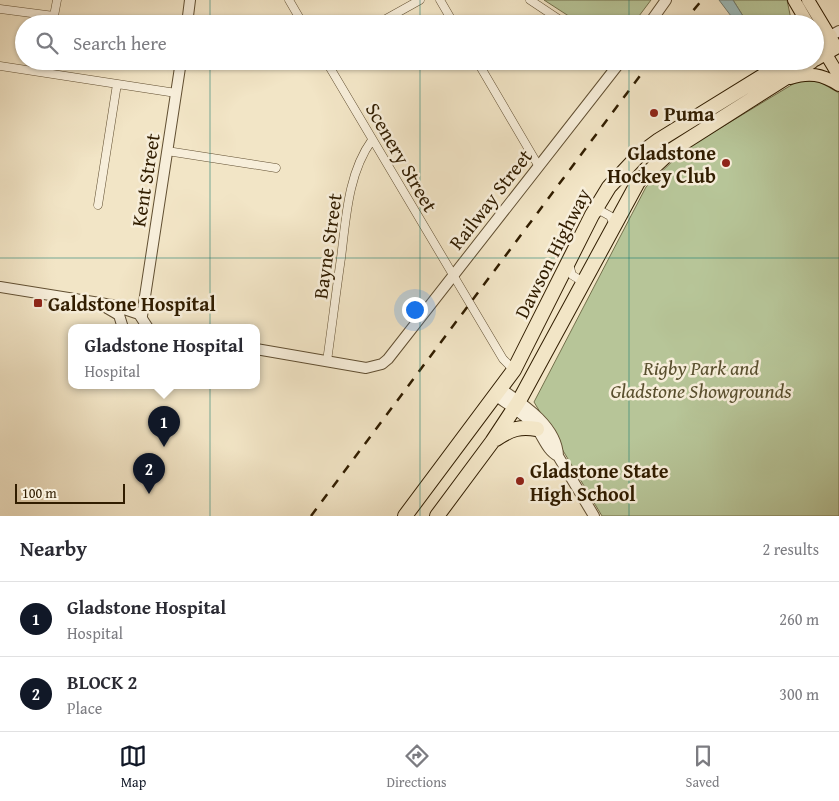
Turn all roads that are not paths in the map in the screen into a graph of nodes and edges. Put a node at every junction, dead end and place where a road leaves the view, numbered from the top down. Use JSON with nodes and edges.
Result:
{"nodes":[{"id":1,"x":57,"y":0,"type":"edge"},
{"id":2,"x":190,"y":0,"type":"edge"},
{"id":3,"x":289,"y":0,"type":"edge"},
{"id":4,"x":420,"y":0,"type":"edge"},
{"id":5,"x":440,"y":0,"type":"edge"},
{"id":6,"x":530,"y":0,"type":"edge"},
{"id":7,"x":666,"y":0,"type":"edge"},
{"id":8,"x":794,"y":0,"type":"edge"},
{"id":9,"x":808,"y":0,"type":"edge"},
{"id":10,"x":0,"y":9,"type":"edge"},
{"id":11,"x":46,"y":15,"type":"edge"},
{"id":12,"x":54,"y":15,"type":"edge"},
{"id":13,"x":188,"y":15,"type":"edge"},
{"id":14,"x":298,"y":15,"type":"edge"},
{"id":15,"x":393,"y":15,"type":"edge"},
{"id":16,"x":449,"y":15,"type":"edge"},
{"id":17,"x":552,"y":15,"type":"edge"},
{"id":18,"x":655,"y":15,"type":"edge"},
{"id":19,"x":801,"y":15,"type":"edge"},
{"id":20,"x":814,"y":15,"type":"edge"},
{"id":21,"x":827,"y":44,"type":"edge"},
{"id":22,"x":0,"y":66,"type":"edge"},
{"id":23,"x":15,"y":68,"type":"edge"},
{"id":24,"x":26,"y":70,"type":"edge"},
{"id":25,"x":180,"y":70,"type":"edge"},
{"id":26,"x":331,"y":70,"type":"edge"},
{"id":27,"x":482,"y":70,"type":"edge"},
{"id":28,"x":614,"y":70,"type":"edge"},
{"id":29,"x":771,"y":70,"type":"edge"},
{"id":30,"x":798,"y":70,"type":"edge"},
{"id":31,"x":839,"y":76,"type":"edge"},
{"id":32,"x":777,"y":83,"type":"junction"},
{"id":33,"x":116,"y":84,"type":"junction"},
{"id":34,"x":839,"y":85,"type":"edge"},
{"id":35,"x":176,"y":93,"type":"junction"},
{"id":36,"x":372,"y":140,"type":"junction"},
{"id":37,"x":168,"y":151,"type":"junction"},
{"id":38,"x":538,"y":165,"type":"junction"},
{"id":39,"x":276,"y":168,"type":"dead end"},
{"id":40,"x":98,"y":205,"type":"dead end"},
{"id":41,"x":592,"y":215,"type":"junction"},
{"id":42,"x":614,"y":224,"type":"junction"},
{"id":43,"x":569,"y":264,"type":"junction"},
{"id":44,"x":452,"y":276,"type":"junction"},
{"id":45,"x":585,"y":278,"type":"junction"},
{"id":46,"x":0,"y":287,"type":"edge"},
{"id":47,"x":93,"y":301,"type":"junction"},
{"id":48,"x":140,"y":320,"type":"edge"},
{"id":49,"x":121,"y":324,"type":"edge"},
{"id":50,"x":123,"y":324,"type":"edge"},
{"id":51,"x":260,"y":350,"type":"edge"},
{"id":52,"x":328,"y":361,"type":"junction"},
{"id":53,"x":514,"y":370,"type":"junction"},
{"id":54,"x":499,"y":393,"type":"junction"},
{"id":55,"x":517,"y":405,"type":"junction"},
{"id":56,"x":537,"y":429,"type":"junction"},
{"id":57,"x":492,"y":442,"type":"junction"},
{"id":58,"x":558,"y":456,"type":"junction"},
{"id":59,"x":405,"y":516,"type":"edge"},
{"id":60,"x":437,"y":516,"type":"edge"},
{"id":61,"x":594,"y":516,"type":"edge"}],
"edges":[{"from":1,"to":12,"type":"street"},
{"from":2,"to":13,"type":"street"},
{"from":3,"to":14,"type":"street"},
{"from":4,"to":15,"type":"street"},
{"from":5,"to":16,"type":"street"},
{"from":6,"to":17,"type":"street"},
{"from":7,"to":18,"type":"street"},
{"from":8,"to":19,"type":"main road"},
{"from":9,"to":20,"type":"main road"},
{"from":10,"to":11,"type":"street"},
{"from":21,"to":31,"type":"main road"},
{"from":22,"to":23,"type":"street"},
{"from":24,"to":33,"type":"street"},
{"from":25,"to":35,"type":"street","name":"Kent Street"},
{"from":26,"to":36,"type":"street","name":"Scenery Street"},
{"from":27,"to":38,"type":"street"},
{"from":28,"to":38,"type":"street","name":"Railway Street"},
{"from":29,"to":41,"type":"highway","name":"Dawson Highway"},
{"from":30,"to":32,"type":"highway","name":"Dawson Highway"},
{"from":32,"to":34,"type":"main road"},
{"from":32,"to":42,"type":"highway","name":"Dawson Highway"},
{"from":33,"to":35,"type":"street"},
{"from":33,"to":40,"type":"street"},
{"from":35,"to":37,"type":"street","name":"Kent Street"},
{"from":36,"to":44,"type":"street","name":"Scenery Street"},
{"from":36,"to":52,"type":"street","name":"Bayne Street"},
{"from":37,"to":39,"type":"street"},
{"from":37,"to":48,"type":"street","name":"Kent Street"},
{"from":38,"to":44,"type":"street","name":"Railway Street"},
{"from":41,"to":42,"type":"street"},
{"from":41,"to":43,"type":"highway","name":"Dawson Highway"},
{"from":42,"to":45,"type":"highway","name":"Dawson Highway"},
{"from":43,"to":45,"type":"street"},
{"from":43,"to":53,"type":"highway","name":"Dawson Highway"},
{"from":44,"to":52,"type":"street","name":"Railway Street"},
{"from":44,"to":53,"type":"street","name":"Scenery Street"},
{"from":45,"to":55,"type":"highway","name":"Dawson Highway"},
{"from":46,"to":47,"type":"street"},
{"from":47,"to":48,"type":"street"},
{"from":47,"to":49,"type":"street"},
{"from":48,"to":50,"type":"street"},
{"from":51,"to":52,"type":"street"},
{"from":53,"to":54,"type":"highway","name":"Dawson Highway"},
{"from":54,"to":55,"type":"street"},
{"from":54,"to":59,"type":"highway","name":"Dawson Highway"},
{"from":55,"to":56,"type":"street"},
{"from":55,"to":57,"type":"highway","name":"Dawson Highway"},
{"from":55,"to":58,"type":"street"},
{"from":56,"to":57,"type":"highway"},
{"from":56,"to":58,"type":"street"},
{"from":57,"to":60,"type":"highway","name":"Dawson Highway"},
{"from":58,"to":61,"type":"street"}]}
